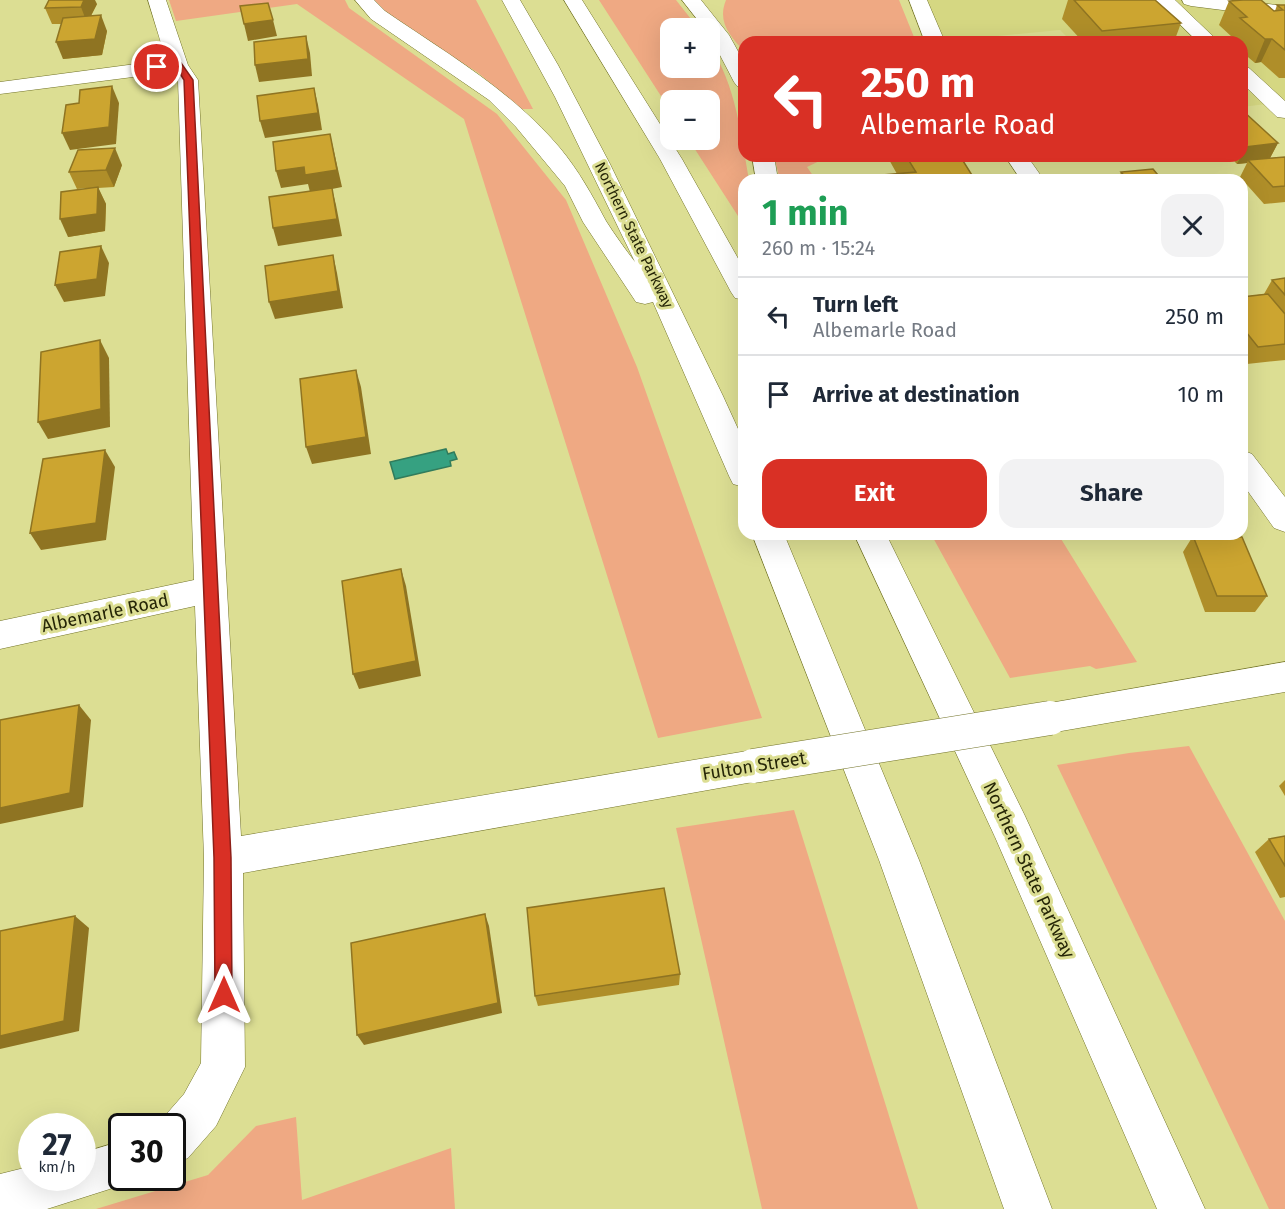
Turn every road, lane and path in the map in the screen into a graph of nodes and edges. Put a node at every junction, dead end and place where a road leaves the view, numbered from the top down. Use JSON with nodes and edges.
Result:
{"nodes":[{"id":1,"x":157,"y":0,"type":"edge"},
{"id":2,"x":363,"y":0,"type":"edge"},
{"id":3,"x":512,"y":0,"type":"edge"},
{"id":4,"x":573,"y":0,"type":"edge"},
{"id":5,"x":691,"y":0,"type":"edge"},
{"id":6,"x":715,"y":0,"type":"edge"},
{"id":7,"x":918,"y":0,"type":"edge"},
{"id":8,"x":1164,"y":0,"type":"edge"},
{"id":9,"x":1191,"y":0,"type":"edge"},
{"id":10,"x":1285,"y":12,"type":"edge"},
{"id":11,"x":706,"y":18,"type":"edge"},
{"id":12,"x":713,"y":18,"type":"edge"},
{"id":13,"x":933,"y":36,"type":"edge"},
{"id":14,"x":1203,"y":36,"type":"edge"},
{"id":15,"x":720,"y":38,"type":"edge"},
{"id":16,"x":178,"y":65,"type":"junction"},
{"id":17,"x":738,"y":69,"type":"edge"},
{"id":18,"x":1248,"y":78,"type":"edge"},
{"id":19,"x":0,"y":88,"type":"edge"},
{"id":20,"x":1285,"y":112,"type":"edge"},
{"id":21,"x":738,"y":281,"type":"edge"},
{"id":22,"x":706,"y":388,"type":"junction"},
{"id":23,"x":738,"y":462,"type":"edge"},
{"id":24,"x":1248,"y":469,"type":"edge"},
{"id":25,"x":1285,"y":520,"type":"edge"},
{"id":26,"x":770,"y":540,"type":"edge"},
{"id":27,"x":873,"y":540,"type":"edge"},
{"id":28,"x":880,"y":540,"type":"edge"},
{"id":29,"x":889,"y":572,"type":"junction"},
{"id":30,"x":210,"y":590,"type":"junction"},
{"id":31,"x":0,"y":635,"type":"edge"},
{"id":32,"x":1285,"y":677,"type":"edge"},
{"id":33,"x":222,"y":858,"type":"junction"},
{"id":34,"x":186,"y":1126,"type":"edge"},
{"id":35,"x":27,"y":1191,"type":"edge"},
{"id":36,"x":0,"y":1198,"type":"edge"},
{"id":37,"x":1028,"y":1209,"type":"edge"},
{"id":38,"x":1181,"y":1209,"type":"edge"}],
"edges":[{"from":1,"to":16,"type":"main road"},
{"from":2,"to":22,"type":"main road"},
{"from":3,"to":22,"type":"main road","name":"Northern State Parkway"},
{"from":4,"to":21,"type":"main road"},
{"from":5,"to":11,"type":"main road"},
{"from":6,"to":12,"type":"main road"},
{"from":7,"to":13,"type":"main road"},
{"from":8,"to":14,"type":"main road"},
{"from":9,"to":10,"type":"main road"},
{"from":15,"to":17,"type":"main road"},
{"from":16,"to":19,"type":"main road"},
{"from":16,"to":30,"type":"main road"},
{"from":18,"to":20,"type":"main road"},
{"from":22,"to":23,"type":"main road","name":"Northern State Parkway"},
{"from":24,"to":25,"type":"main road"},
{"from":26,"to":37,"type":"main road"},
{"from":27,"to":29,"type":"main road","name":"Northern State Parkway"},
{"from":28,"to":29,"type":"main road"},
{"from":29,"to":38,"type":"main road","name":"Northern State Parkway"},
{"from":30,"to":31,"type":"main road","name":"Albemarle Road"},
{"from":30,"to":33,"type":"main road"},
{"from":32,"to":33,"type":"main road","name":"Fulton Street","bridge":true},
{"from":33,"to":34,"type":"main road"},
{"from":35,"to":36,"type":"main road"}]}
